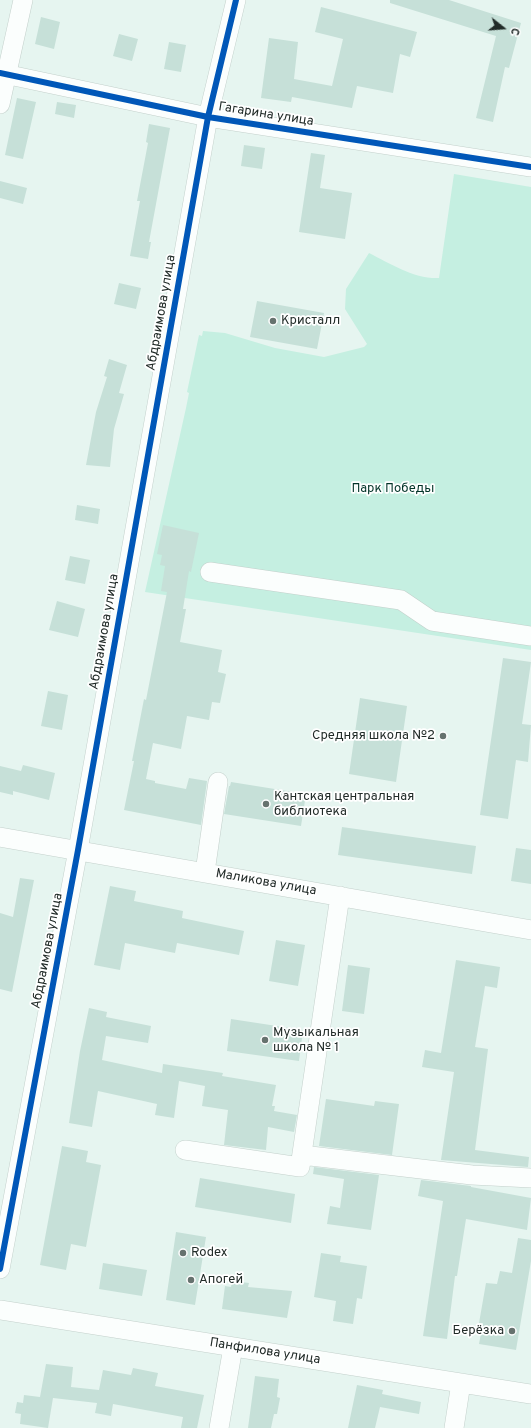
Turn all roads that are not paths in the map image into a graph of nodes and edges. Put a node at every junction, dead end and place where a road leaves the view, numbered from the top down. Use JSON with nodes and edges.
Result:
{"nodes":[{"id":1,"x":24,"y":0,"type":"edge"},
{"id":2,"x":236,"y":0,"type":"edge"},
{"id":3,"x":3,"y":73,"type":"edge"},
{"id":4,"x":0,"y":104,"type":"edge"},
{"id":5,"x":208,"y":117,"type":"junction"},
{"id":6,"x":531,"y":167,"type":"edge"},
{"id":7,"x":210,"y":572,"type":"dead end"},
{"id":8,"x":531,"y":636,"type":"edge"},
{"id":9,"x":218,"y":782,"type":"dead end"},
{"id":10,"x":0,"y":837,"type":"edge"},
{"id":11,"x":78,"y":850,"type":"junction"},
{"id":12,"x":206,"y":872,"type":"junction"},
{"id":13,"x":340,"y":896,"type":"junction"},
{"id":14,"x":531,"y":930,"type":"edge"},
{"id":15,"x":185,"y":1150,"type":"dead end"},
{"id":16,"x":302,"y":1154,"type":"junction"},
{"id":17,"x":531,"y":1178,"type":"edge"},
{"id":18,"x":0,"y":1269,"type":"edge"},
{"id":19,"x":0,"y":1310,"type":"edge"},
{"id":20,"x":233,"y":1347,"type":"junction"},
{"id":21,"x":461,"y":1383,"type":"junction"},
{"id":22,"x":531,"y":1394,"type":"edge"},
{"id":23,"x":219,"y":1428,"type":"edge"},
{"id":24,"x":454,"y":1428,"type":"edge"}],
"edges":[{"from":1,"to":3,"type":"street"},
{"from":2,"to":5,"type":"street","name":"Абдраимова улица"},
{"from":3,"to":4,"type":"street"},
{"from":3,"to":5,"type":"street","name":"Гагарина улица"},
{"from":5,"to":6,"type":"street","name":"Гагарина улица"},
{"from":5,"to":11,"type":"street","name":"Абдраимова улица"},
{"from":7,"to":8,"type":"street"},
{"from":9,"to":12,"type":"street"},
{"from":10,"to":11,"type":"street","name":"Маликова улица"},
{"from":11,"to":12,"type":"street","name":"Маликова улица"},
{"from":11,"to":18,"type":"street","name":"Абдраимова улица"},
{"from":12,"to":13,"type":"street","name":"Маликова улица"},
{"from":13,"to":14,"type":"street","name":"Маликова улица"},
{"from":13,"to":16,"type":"street"},
{"from":15,"to":16,"type":"street"},
{"from":16,"to":17,"type":"street"},
{"from":19,"to":20,"type":"street","name":"Панфилова улица"},
{"from":20,"to":21,"type":"street","name":"Панфилова улица"},
{"from":20,"to":23,"type":"street"},
{"from":21,"to":22,"type":"street","name":"Панфилова улица"},
{"from":21,"to":24,"type":"street"}]}
